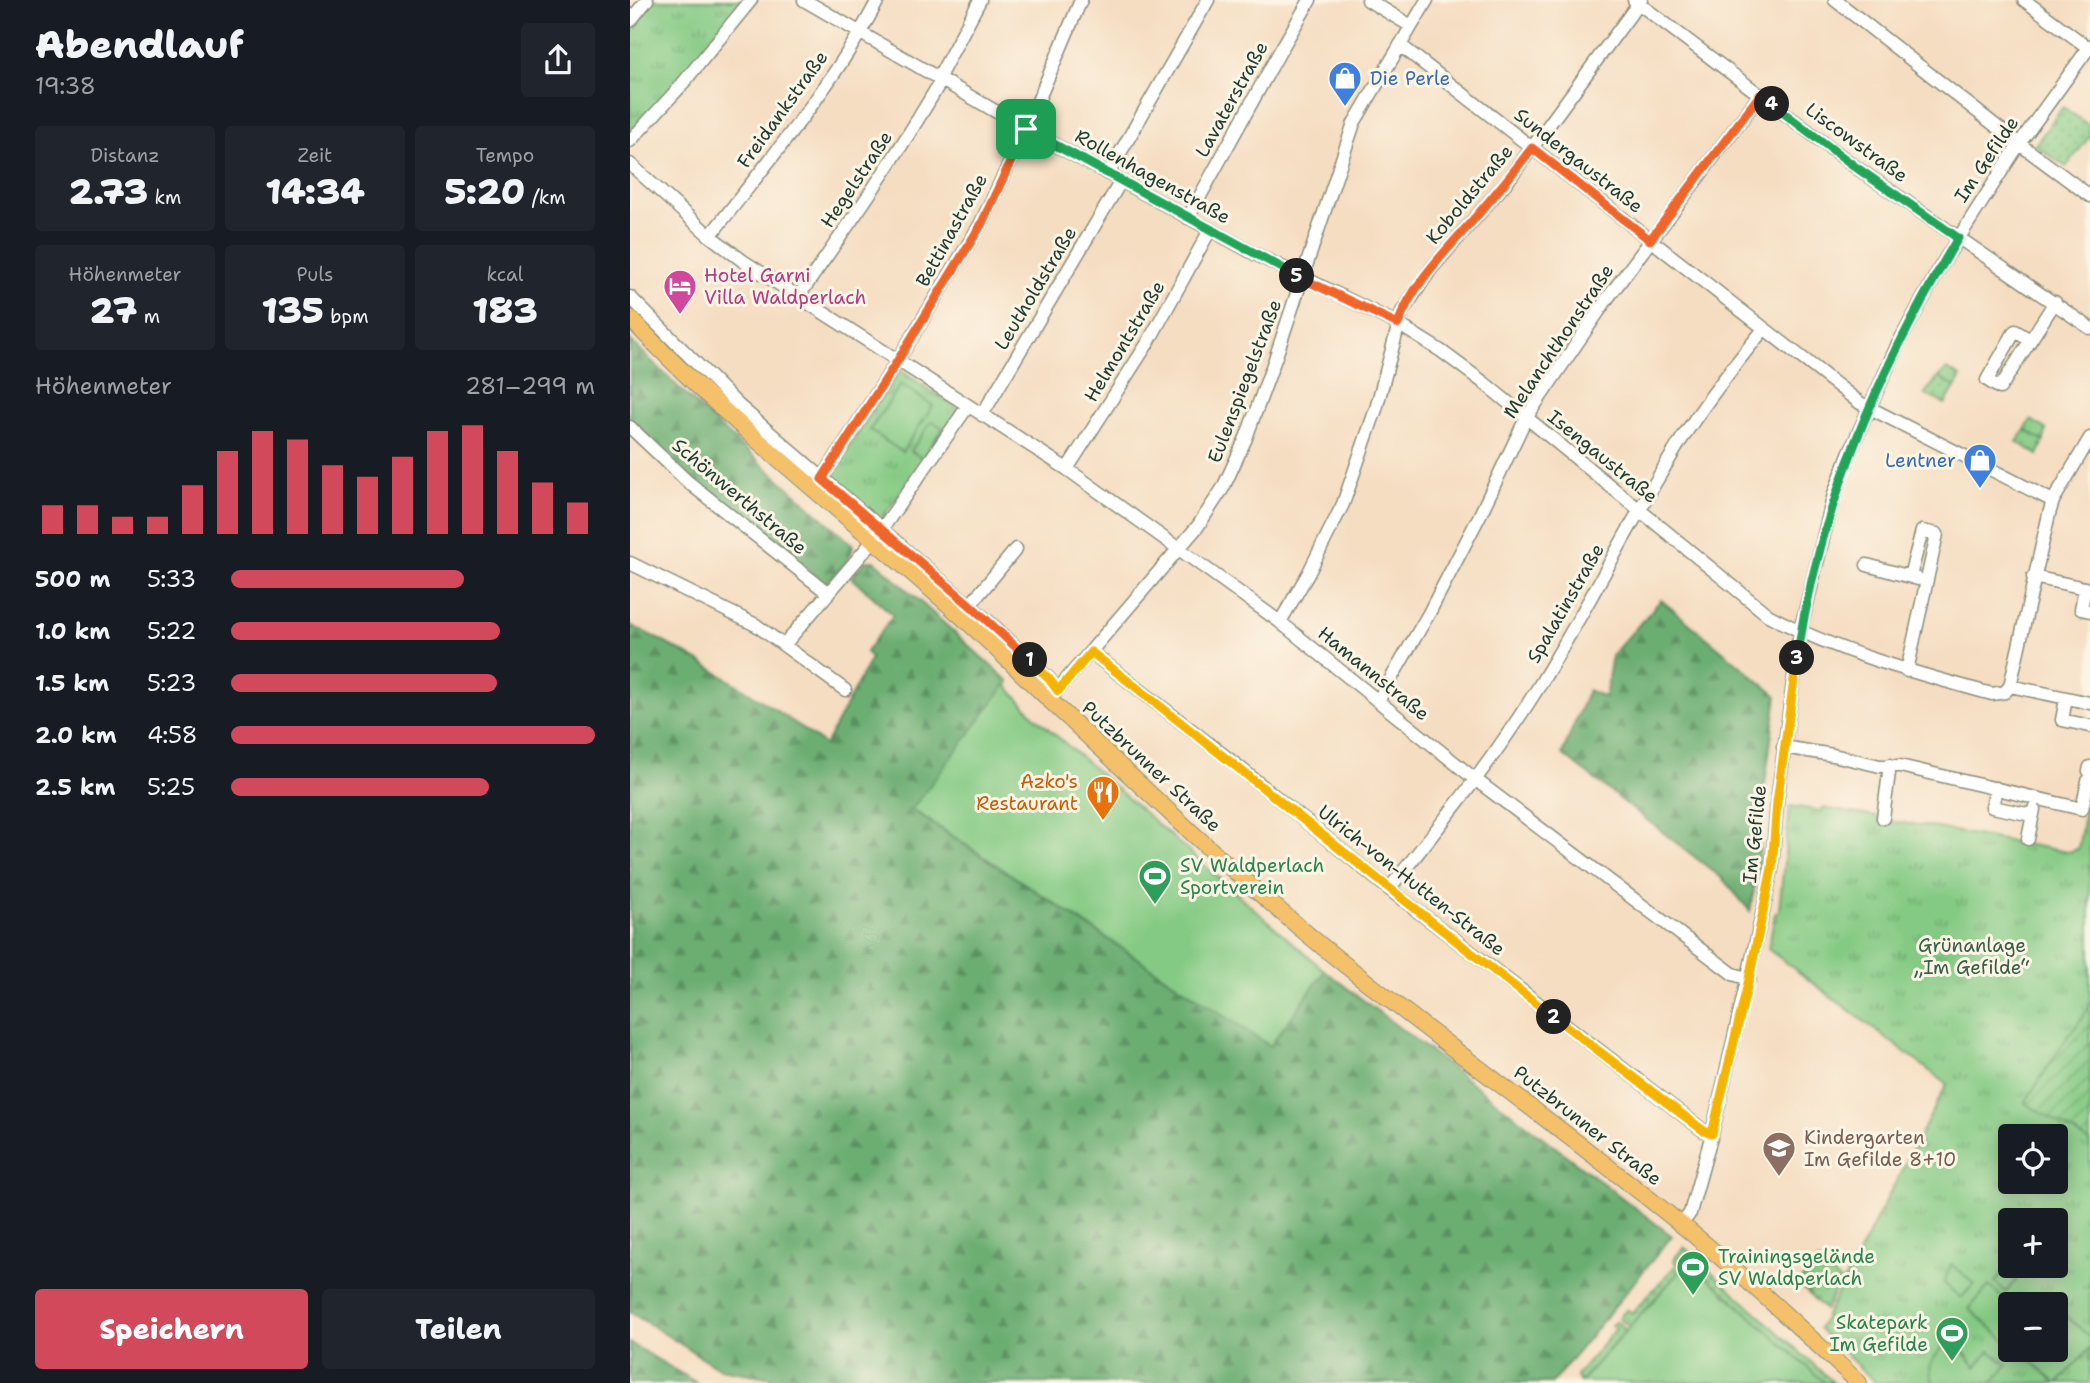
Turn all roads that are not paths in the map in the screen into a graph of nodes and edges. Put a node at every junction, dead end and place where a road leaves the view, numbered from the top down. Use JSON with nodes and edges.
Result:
{"nodes":[{"id":1,"x":648,"y":0,"type":"edge"},
{"id":2,"x":751,"y":0,"type":"edge"},
{"id":3,"x":804,"y":0,"type":"edge"},
{"id":4,"x":878,"y":0,"type":"edge"},
{"id":5,"x":980,"y":0,"type":"edge"},
{"id":6,"x":1081,"y":0,"type":"edge"},
{"id":7,"x":1208,"y":0,"type":"edge"},
{"id":8,"x":1310,"y":0,"type":"edge"},
{"id":9,"x":1368,"y":0,"type":"edge"},
{"id":10,"x":1427,"y":0,"type":"edge"},
{"id":11,"x":1835,"y":0,"type":"edge"},
{"id":12,"x":2024,"y":0,"type":"edge"},
{"id":13,"x":1638,"y":1,"type":"edge"},
{"id":14,"x":630,"y":21,"type":"edge"},
{"id":15,"x":1411,"y":26,"type":"junction"},
{"id":16,"x":861,"y":33,"type":"junction"},
{"id":17,"x":1399,"y":45,"type":"junction"},
{"id":18,"x":2089,"y":48,"type":"edge"},
{"id":19,"x":940,"y":78,"type":"junction"},
{"id":20,"x":1760,"y":95,"type":"junction"},
{"id":21,"x":1026,"y":129,"type":"junction"},
{"id":22,"x":630,"y":141,"type":"edge"},
{"id":23,"x":2019,"y":144,"type":"junction"},
{"id":24,"x":1532,"y":148,"type":"junction"},
{"id":25,"x":630,"y":164,"type":"edge"},
{"id":26,"x":1108,"y":174,"type":"junction"},
{"id":27,"x":1121,"y":181,"type":"junction"},
{"id":28,"x":2090,"y":196,"type":"edge"},
{"id":29,"x":1188,"y":218,"type":"junction"},
{"id":30,"x":1210,"y":230,"type":"junction"},
{"id":31,"x":710,"y":236,"type":"junction"},
{"id":32,"x":1958,"y":238,"type":"junction"},
{"id":33,"x":1650,"y":240,"type":"junction"},
{"id":34,"x":1303,"y":279,"type":"junction"},
{"id":35,"x":798,"y":297,"type":"junction"},
{"id":36,"x":630,"y":298,"type":"edge"},
{"id":37,"x":2054,"y":302,"type":"junction"},
{"id":38,"x":630,"y":318,"type":"edge"},
{"id":39,"x":1398,"y":324,"type":"junction"},
{"id":40,"x":2090,"y":328,"type":"edge"},
{"id":41,"x":1763,"y":329,"type":"junction"},
{"id":42,"x":2031,"y":341,"type":"dead end"},
{"id":43,"x":898,"y":360,"type":"junction"},
{"id":44,"x":968,"y":406,"type":"junction"},
{"id":45,"x":1869,"y":407,"type":"junction"},
{"id":46,"x":982,"y":415,"type":"junction"},
{"id":47,"x":1526,"y":418,"type":"junction"},
{"id":48,"x":630,"y":427,"type":"edge"},
{"id":49,"x":2090,"y":440,"type":"edge"},
{"id":50,"x":1068,"y":469,"type":"junction"},
{"id":51,"x":822,"y":479,"type":"junction"},
{"id":52,"x":2053,"y":501,"type":"junction"},
{"id":53,"x":1639,"y":510,"type":"junction"},
{"id":54,"x":877,"y":535,"type":"junction"},
{"id":55,"x":1016,"y":549,"type":"dead end"},
{"id":56,"x":1179,"y":549,"type":"junction"},
{"id":57,"x":630,"y":563,"type":"edge"},
{"id":58,"x":1867,"y":565,"type":"dead end"},
{"id":59,"x":1910,"y":576,"type":"junction"},
{"id":60,"x":2033,"y":577,"type":"junction"},
{"id":61,"x":1925,"y":581,"type":"junction"},
{"id":62,"x":2088,"y":588,"type":"edge"},
{"id":63,"x":828,"y":593,"type":"junction"},
{"id":64,"x":970,"y":605,"type":"junction"},
{"id":65,"x":2090,"y":611,"type":"edge"},
{"id":66,"x":1280,"y":622,"type":"junction"},
{"id":67,"x":1800,"y":632,"type":"junction"},
{"id":68,"x":784,"y":645,"type":"junction"},
{"id":69,"x":1091,"y":652,"type":"junction"},
{"id":70,"x":1907,"y":671,"type":"junction"},
{"id":71,"x":2010,"y":686,"type":"junction"},
{"id":72,"x":845,"y":690,"type":"dead end"},
{"id":73,"x":1053,"y":695,"type":"junction"},
{"id":74,"x":2066,"y":699,"type":"junction"},
{"id":75,"x":1378,"y":701,"type":"junction"},
{"id":76,"x":2090,"y":703,"type":"edge"},
{"id":77,"x":2090,"y":726,"type":"edge"},
{"id":78,"x":1783,"y":747,"type":"junction"},
{"id":79,"x":1890,"y":765,"type":"junction"},
{"id":80,"x":2089,"y":773,"type":"edge"},
{"id":81,"x":1476,"y":780,"type":"junction"},
{"id":82,"x":1996,"y":788,"type":"junction"},
{"id":83,"x":2036,"y":797,"type":"junction"},
{"id":84,"x":2032,"y":815,"type":"junction"},
{"id":85,"x":1883,"y":818,"type":"dead end"},
{"id":86,"x":2028,"y":839,"type":"dead end"},
{"id":87,"x":1389,"y":888,"type":"junction"},
{"id":88,"x":1749,"y":979,"type":"junction"},
{"id":89,"x":1712,"y":1134,"type":"junction"},
{"id":90,"x":1681,"y":1225,"type":"junction"},
{"id":91,"x":1859,"y":1383,"type":"edge"}],
"edges":[{"from":1,"to":14,"type":"street"},
{"from":2,"to":22,"type":"street"},
{"from":3,"to":16,"type":"street","name":"Rollenhagenstraße"},
{"from":4,"to":16,"type":"street","name":"Freidankstraße"},
{"from":5,"to":19,"type":"street","name":"Hegelstraße"},
{"from":6,"to":21,"type":"street","name":"Bettinastraße"},
{"from":7,"to":26,"type":"street"},
{"from":8,"to":29,"type":"street","name":"Lavaterstraße"},
{"from":9,"to":15,"type":"street"},
{"from":10,"to":15,"type":"street","name":"Eulenspiegelstraße"},
{"from":11,"to":23,"type":"street"},
{"from":12,"to":18,"type":"street"},
{"from":13,"to":20,"type":"street","name":"Liscowstraße"},
{"from":13,"to":24,"type":"street","name":"Koboldstraße"},
{"from":15,"to":17,"type":"street","name":"Eulenspiegelstraße"},
{"from":16,"to":19,"type":"street","name":"Rollenhagenstraße"},
{"from":16,"to":31,"type":"street","name":"Freidankstraße"},
{"from":17,"to":24,"type":"street","name":"Sundergaustraße"},
{"from":17,"to":34,"type":"street","name":"Eulenspiegelstraße"},
{"from":18,"to":23,"type":"street","name":"Im Gefilde"},
{"from":19,"to":21,"type":"street","name":"Rollenhagenstraße"},
{"from":19,"to":35,"type":"street","name":"Hegelstraße"},
{"from":20,"to":32,"type":"street","name":"Liscowstraße"},
{"from":20,"to":33,"type":"street","name":"Melanchthonstraße"},
{"from":21,"to":26,"type":"street","name":"Rollenhagenstraße"},
{"from":21,"to":43,"type":"street","name":"Bettinastraße"},
{"from":23,"to":28,"type":"street"},
{"from":23,"to":32,"type":"street","name":"Im Gefilde"},
{"from":24,"to":33,"type":"street","name":"Sundergaustraße"},
{"from":24,"to":39,"type":"street","name":"Koboldstraße"},
{"from":25,"to":31,"type":"street","name":"Hamannstraße"},
{"from":26,"to":27,"type":"street","name":"Rollenhagenstraße"},
{"from":27,"to":29,"type":"street","name":"Rollenhagenstraße"},
{"from":27,"to":46,"type":"street","name":"Leutholdstraße"},
{"from":29,"to":30,"type":"street","name":"Rollenhagenstraße"},
{"from":30,"to":34,"type":"street","name":"Rollenhagenstraße"},
{"from":30,"to":50,"type":"street","name":"Helmontstraße"},
{"from":31,"to":35,"type":"street","name":"Hamannstraße"},
{"from":32,"to":37,"type":"street","name":"Liscowstraße"},
{"from":32,"to":45,"type":"street","name":"Im Gefilde"},
{"from":33,"to":41,"type":"street","name":"Sundergaustraße"},
{"from":33,"to":47,"type":"street","name":"Melanchthonstraße"},
{"from":34,"to":39,"type":"street","name":"Isengaustraße"},
{"from":34,"to":56,"type":"street","name":"Eulenspiegelstraße"},
{"from":35,"to":43,"type":"street","name":"Hamannstraße"},
{"from":36,"to":51,"type":"street","name":"Putzbrunner Straße"},
{"from":37,"to":40,"type":"street","name":"Liscowstraße"},
{"from":37,"to":42,"type":"street"},
{"from":38,"to":54,"type":"main road","name":"Putzbrunner Straße"},
{"from":39,"to":47,"type":"street","name":"Isengaustraße"},
{"from":39,"to":66,"type":"street","name":"Koboldstraße"},
{"from":41,"to":45,"type":"street","name":"Sundergaustraße"},
{"from":41,"to":53,"type":"street","name":"Spalatinstraße"},
{"from":43,"to":44,"type":"street","name":"Hamannstraße"},
{"from":43,"to":51,"type":"street","name":"Bettinastraße"},
{"from":44,"to":46,"type":"street","name":"Hamannstraße"},
{"from":44,"to":54,"type":"street"},
{"from":45,"to":52,"type":"street","name":"Sundergaustraße"},
{"from":45,"to":67,"type":"street","name":"Im Gefilde"},
{"from":46,"to":50,"type":"street","name":"Hamannstraße"},
{"from":47,"to":53,"type":"street","name":"Isengaustraße"},
{"from":47,"to":75,"type":"street","name":"Melanchthonstraße"},
{"from":48,"to":63,"type":"street","name":"Schönwerthstraße"},
{"from":49,"to":52,"type":"street"},
{"from":50,"to":56,"type":"street","name":"Hamannstraße"},
{"from":51,"to":54,"type":"street","name":"Putzbrunner Straße"},
{"from":52,"to":60,"type":"street"},
{"from":53,"to":67,"type":"street","name":"Isengaustraße"},
{"from":53,"to":81,"type":"street","name":"Spalatinstraße"},
{"from":54,"to":63,"type":"street"},
{"from":54,"to":64,"type":"street","name":"Putzbrunner Straße"},
{"from":54,"to":73,"type":"main road","name":"Putzbrunner Straße"},
{"from":55,"to":64,"type":"street"},
{"from":56,"to":66,"type":"street","name":"Hamannstraße"},
{"from":56,"to":69,"type":"street","name":"Eulenspiegelstraße"},
{"from":57,"to":68,"type":"street"},
{"from":58,"to":59,"type":"street"},
{"from":59,"to":61,"type":"street"},
{"from":59,"to":61,"type":"street"},
{"from":60,"to":62,"type":"street"},
{"from":60,"to":71,"type":"street"},
{"from":61,"to":70,"type":"street"},
{"from":62,"to":65,"type":"street"},
{"from":63,"to":68,"type":"street"},
{"from":64,"to":73,"type":"street","name":"Putzbrunner Straße"},
{"from":66,"to":75,"type":"street","name":"Hamannstraße"},
{"from":67,"to":70,"type":"street","name":"Isengaustraße"},
{"from":67,"to":78,"type":"street","name":"Im Gefilde"},
{"from":68,"to":72,"type":"street"},
{"from":69,"to":73,"type":"street","name":"Eulenspiegelstraße"},
{"from":69,"to":87,"type":"street","name":"Ulrich-von-Hutten-Straße"},
{"from":70,"to":71,"type":"street","name":"Isengaustraße"},
{"from":71,"to":74,"type":"street"},
{"from":73,"to":90,"type":"main road","name":"Putzbrunner Straße"},
{"from":74,"to":76,"type":"street"},
{"from":74,"to":77,"type":"street"},
{"from":75,"to":81,"type":"street","name":"Hamannstraße"},
{"from":78,"to":79,"type":"street"},
{"from":78,"to":88,"type":"street","name":"Im Gefilde"},
{"from":79,"to":82,"type":"street"},
{"from":79,"to":85,"type":"street"},
{"from":80,"to":83,"type":"street"},
{"from":81,"to":87,"type":"street","name":"Spalatinstraße"},
{"from":81,"to":88,"type":"street","name":"Hamannstraße"},
{"from":82,"to":83,"type":"street"},
{"from":82,"to":84,"type":"street"},
{"from":83,"to":84,"type":"street"},
{"from":84,"to":86,"type":"street"},
{"from":87,"to":89,"type":"street","name":"Ulrich-von-Hutten-Straße"},
{"from":88,"to":89,"type":"street","name":"Im Gefilde"},
{"from":89,"to":90,"type":"street","name":"Im Gefilde"},
{"from":90,"to":91,"type":"main road","name":"Putzbrunner Straße"}]}
